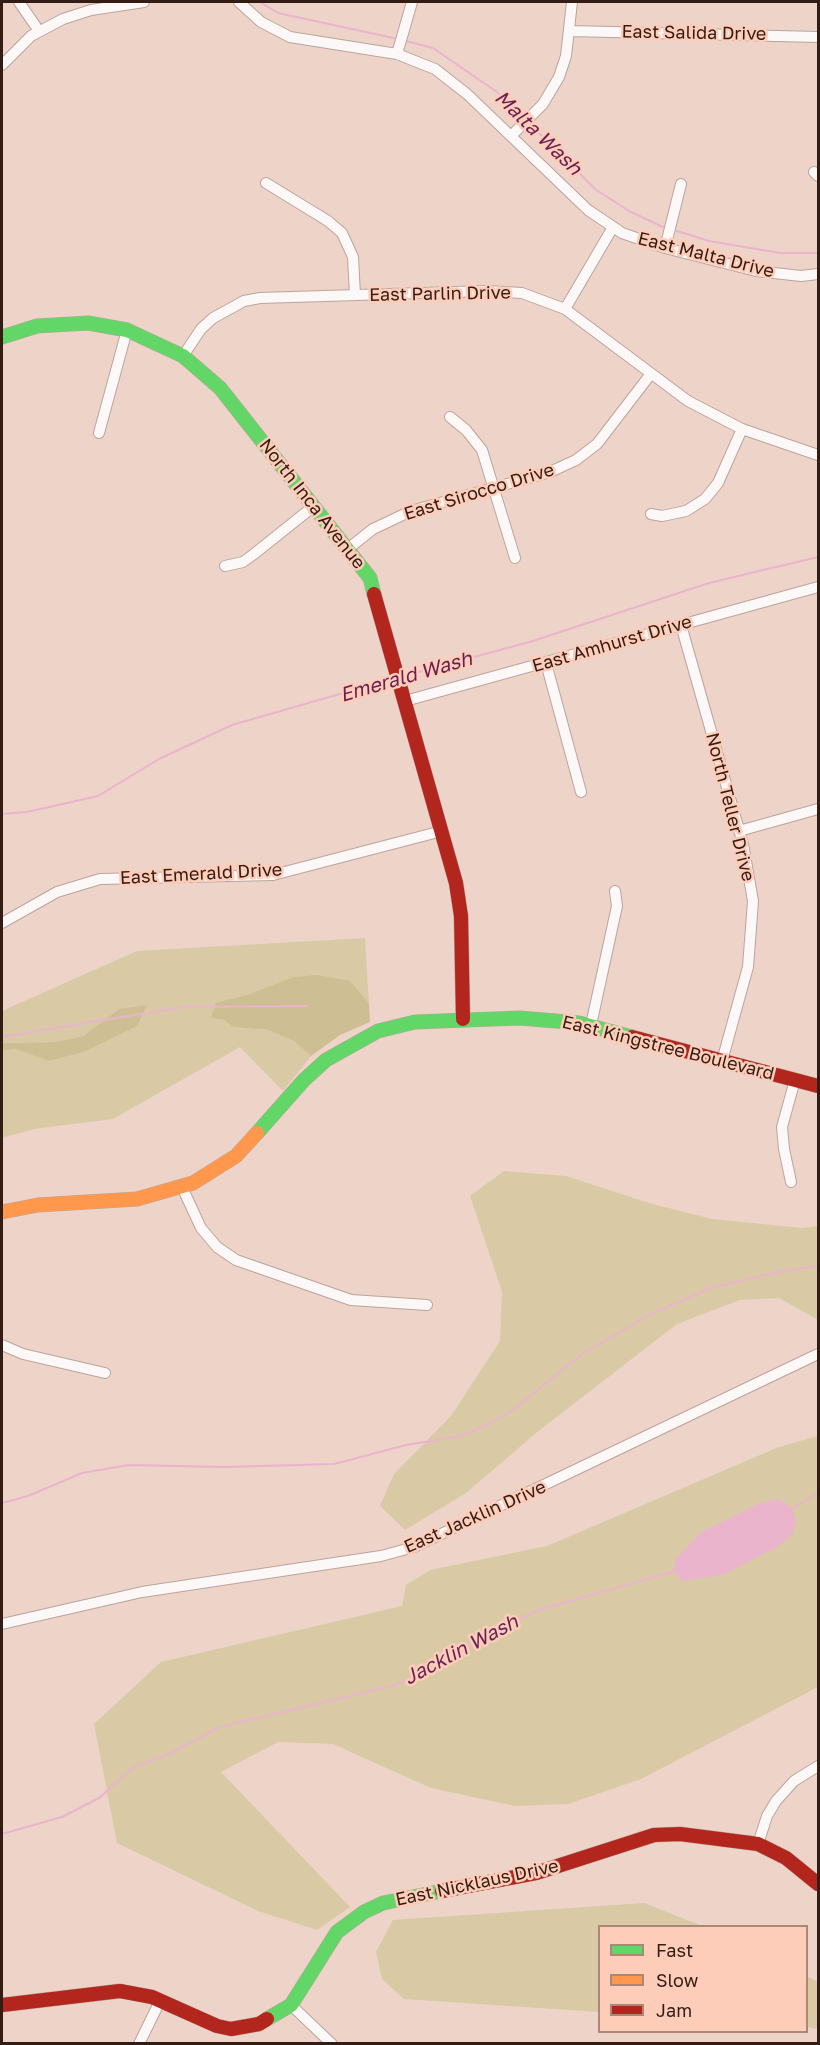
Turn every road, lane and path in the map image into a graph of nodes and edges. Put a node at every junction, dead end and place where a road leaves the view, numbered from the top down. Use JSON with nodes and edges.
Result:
{"nodes":[{"id":1,"x":19,"y":2,"type":"edge"},
{"id":2,"x":144,"y":2,"type":"edge"},
{"id":3,"x":239,"y":2,"type":"edge"},
{"id":4,"x":412,"y":2,"type":"edge"},
{"id":5,"x":572,"y":2,"type":"edge"},
{"id":6,"x":39,"y":31,"type":"junction"},
{"id":7,"x":570,"y":31,"type":"junction"},
{"id":8,"x":819,"y":37,"type":"edge"},
{"id":9,"x":397,"y":54,"type":"junction"},
{"id":10,"x":2,"y":65,"type":"edge"},
{"id":11,"x":511,"y":136,"type":"junction"},
{"id":12,"x":266,"y":183,"type":"dead end"},
{"id":13,"x":681,"y":184,"type":"dead end"},
{"id":14,"x":613,"y":227,"type":"junction"},
{"id":15,"x":665,"y":248,"type":"junction"},
{"id":16,"x":819,"y":274,"type":"edge"},
{"id":17,"x":355,"y":295,"type":"junction"},
{"id":18,"x":565,"y":309,"type":"junction"},
{"id":19,"x":126,"y":330,"type":"junction"},
{"id":20,"x":2,"y":337,"type":"edge"},
{"id":21,"x":183,"y":356,"type":"junction"},
{"id":22,"x":650,"y":375,"type":"junction"},
{"id":23,"x":450,"y":417,"type":"dead end"},
{"id":24,"x":742,"y":429,"type":"junction"},
{"id":25,"x":99,"y":432,"type":"dead end"},
{"id":26,"x":819,"y":455,"type":"edge"},
{"id":27,"x":496,"y":487,"type":"junction"},
{"id":28,"x":314,"y":506,"type":"junction"},
{"id":29,"x":651,"y":514,"type":"dead end"},
{"id":30,"x":349,"y":548,"type":"junction"},
{"id":31,"x":515,"y":558,"type":"dead end"},
{"id":32,"x":225,"y":566,"type":"dead end"},
{"id":33,"x":819,"y":587,"type":"edge"},
{"id":34,"x":681,"y":625,"type":"junction"},
{"id":35,"x":546,"y":663,"type":"junction"},
{"id":36,"x":405,"y":701,"type":"junction"},
{"id":37,"x":581,"y":792,"type":"dead end"},
{"id":38,"x":819,"y":809,"type":"edge"},
{"id":39,"x":442,"y":831,"type":"junction"},
{"id":40,"x":739,"y":831,"type":"junction"},
{"id":41,"x":615,"y":891,"type":"dead end"},
{"id":42,"x":2,"y":923,"type":"edge"},
{"id":43,"x":463,"y":1019,"type":"junction"},
{"id":44,"x":591,"y":1025,"type":"junction"},
{"id":45,"x":722,"y":1061,"type":"junction"},
{"id":46,"x":795,"y":1080,"type":"junction"},
{"id":47,"x":819,"y":1086,"type":"edge"},
{"id":48,"x":791,"y":1182,"type":"dead end"},
{"id":49,"x":182,"y":1187,"type":"junction"},
{"id":50,"x":2,"y":1212,"type":"edge"},
{"id":51,"x":427,"y":1305,"type":"dead end"},
{"id":52,"x":2,"y":1345,"type":"edge"},
{"id":53,"x":819,"y":1354,"type":"edge"},
{"id":54,"x":105,"y":1373,"type":"dead end"},
{"id":55,"x":2,"y":1624,"type":"edge"},
{"id":56,"x":819,"y":1766,"type":"edge"},
{"id":57,"x":758,"y":1844,"type":"junction"},
{"id":58,"x":819,"y":1884,"type":"edge"},
{"id":59,"x":160,"y":2001,"type":"junction"},
{"id":60,"x":2,"y":2005,"type":"edge"},
{"id":61,"x":291,"y":2005,"type":"junction"},
{"id":62,"x":139,"y":2043,"type":"edge"},
{"id":63,"x":332,"y":2043,"type":"edge"}],
"edges":[{"from":1,"to":6,"type":"street"},
{"from":2,"to":6,"type":"street"},
{"from":3,"to":9,"type":"street","name":"East Malta Drive"},
{"from":4,"to":9,"type":"street"},
{"from":5,"to":7,"type":"street"},
{"from":6,"to":10,"type":"street"},
{"from":7,"to":8,"type":"street","name":"East Salida Drive"},
{"from":7,"to":11,"type":"street"},
{"from":9,"to":11,"type":"street","name":"East Malta Drive"},
{"from":11,"to":14,"type":"street","name":"East Malta Drive"},
{"from":12,"to":17,"type":"street"},
{"from":13,"to":15,"type":"street"},
{"from":14,"to":15,"type":"street","name":"East Malta Drive"},
{"from":14,"to":18,"type":"street"},
{"from":15,"to":16,"type":"street","name":"East Malta Drive"},
{"from":17,"to":18,"type":"street","name":"East Parlin Drive"},
{"from":17,"to":21,"type":"street","name":"East Parlin Drive"},
{"from":18,"to":22,"type":"street","name":"East Parlin Drive"},
{"from":19,"to":20,"type":"street","name":"North Inca Avenue"},
{"from":19,"to":21,"type":"street","name":"North Inca Avenue"},
{"from":19,"to":25,"type":"street"},
{"from":21,"to":28,"type":"street","name":"North Inca Avenue"},
{"from":22,"to":24,"type":"street","name":"East Parlin Drive"},
{"from":22,"to":27,"type":"street","name":"East Sirocco Drive"},
{"from":23,"to":27,"type":"street"},
{"from":24,"to":26,"type":"street","name":"East Parlin Drive"},
{"from":24,"to":29,"type":"street"},
{"from":27,"to":30,"type":"street","name":"East Sirocco Drive"},
{"from":27,"to":31,"type":"street"},
{"from":28,"to":30,"type":"street","name":"North Inca Avenue"},
{"from":28,"to":32,"type":"street"},
{"from":30,"to":36,"type":"street","name":"North Inca Avenue"},
{"from":33,"to":34,"type":"street","name":"East Amhurst Drive"},
{"from":34,"to":35,"type":"street","name":"East Amhurst Drive"},
{"from":34,"to":40,"type":"street","name":"North Teller Drive"},
{"from":35,"to":36,"type":"street","name":"East Amhurst Drive"},
{"from":35,"to":37,"type":"street"},
{"from":36,"to":39,"type":"street","name":"North Inca Avenue"},
{"from":38,"to":40,"type":"street"},
{"from":39,"to":42,"type":"street","name":"East Emerald Drive"},
{"from":39,"to":43,"type":"street","name":"North Inca Avenue"},
{"from":40,"to":45,"type":"street","name":"North Teller Drive"},
{"from":41,"to":44,"type":"street"},
{"from":43,"to":44,"type":"street","name":"East Kingstree Boulevard"},
{"from":43,"to":49,"type":"street","name":"East Kingstree Boulevard"},
{"from":44,"to":45,"type":"street","name":"East Kingstree Boulevard"},
{"from":45,"to":46,"type":"street","name":"East Kingstree Boulevard"},
{"from":46,"to":47,"type":"street","name":"East Kingstree Boulevard"},
{"from":46,"to":48,"type":"street"},
{"from":49,"to":50,"type":"street","name":"East Kingstree Boulevard"},
{"from":49,"to":51,"type":"street"},
{"from":52,"to":54,"type":"street"},
{"from":53,"to":55,"type":"street","name":"East Jacklin Drive"},
{"from":56,"to":57,"type":"street"},
{"from":57,"to":58,"type":"street","name":"East Nicklaus Drive"},
{"from":57,"to":61,"type":"street","name":"East Nicklaus Drive"},
{"from":59,"to":60,"type":"street","name":"East Nicklaus Drive"},
{"from":59,"to":61,"type":"street","name":"East Nicklaus Drive"},
{"from":59,"to":62,"type":"street"},
{"from":61,"to":63,"type":"street"}]}
